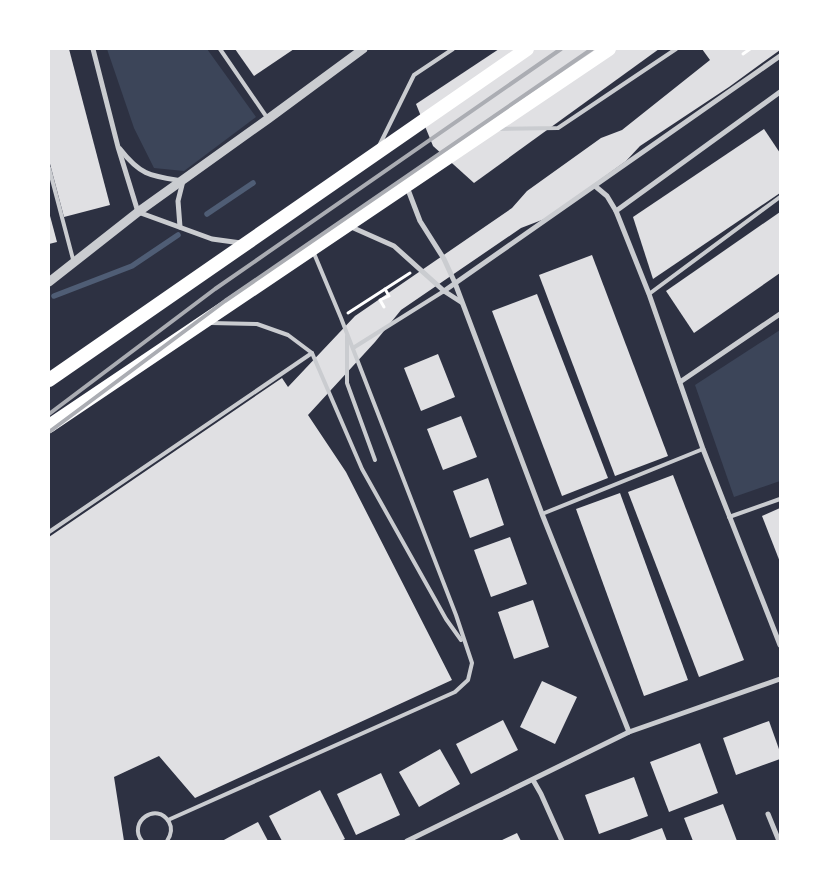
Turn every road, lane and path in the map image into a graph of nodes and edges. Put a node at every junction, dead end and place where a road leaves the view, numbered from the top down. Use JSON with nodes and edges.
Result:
{"nodes":[{"id":1,"x":93,"y":49,"type":"edge"},
{"id":2,"x":220,"y":49,"type":"edge"},
{"id":3,"x":363,"y":49,"type":"edge"},
{"id":4,"x":452,"y":49,"type":"edge"},
{"id":5,"x":527,"y":49,"type":"edge"},
{"id":6,"x":609,"y":49,"type":"edge"},
{"id":7,"x":676,"y":49,"type":"edge"},
{"id":8,"x":750,"y":49,"type":"edge"},
{"id":9,"x":743,"y":54,"type":"dead end"},
{"id":10,"x":780,"y":56,"type":"edge"},
{"id":11,"x":780,"y":92,"type":"edge"},
{"id":12,"x":268,"y":119,"type":"junction"},
{"id":13,"x":490,"y":129,"type":"junction"},
{"id":14,"x":118,"y":147,"type":"junction"},
{"id":15,"x":375,"y":154,"type":"junction"},
{"id":16,"x":49,"y":168,"type":"edge"},
{"id":17,"x":183,"y":181,"type":"junction"},
{"id":18,"x":406,"y":186,"type":"junction"},
{"id":19,"x":595,"y":186,"type":"junction"},
{"id":20,"x":780,"y":197,"type":"edge"},
{"id":21,"x":616,"y":211,"type":"junction"},
{"id":22,"x":138,"y":212,"type":"junction"},
{"id":23,"x":347,"y":225,"type":"junction"},
{"id":24,"x":180,"y":227,"type":"junction"},
{"id":25,"x":245,"y":244,"type":"junction"},
{"id":26,"x":312,"y":249,"type":"junction"},
{"id":27,"x":74,"y":263,"type":"junction"},
{"id":28,"x":417,"y":268,"type":"junction"},
{"id":29,"x":49,"y":282,"type":"edge"},
{"id":30,"x":455,"y":283,"type":"junction"},
{"id":31,"x":385,"y":289,"type":"junction"},
{"id":32,"x":444,"y":291,"type":"junction"},
{"id":33,"x":648,"y":294,"type":"junction"},
{"id":34,"x":461,"y":302,"type":"junction"},
{"id":35,"x":384,"y":307,"type":"dead end"},
{"id":36,"x":780,"y":314,"type":"edge"},
{"id":37,"x":341,"y":318,"type":"junction"},
{"id":38,"x":202,"y":323,"type":"junction"},
{"id":39,"x":346,"y":332,"type":"junction"},
{"id":40,"x":353,"y":348,"type":"junction"},
{"id":41,"x":312,"y":353,"type":"junction"},
{"id":42,"x":49,"y":380,"type":"edge"},
{"id":43,"x":680,"y":382,"type":"junction"},
{"id":44,"x":49,"y":426,"type":"edge"},
{"id":45,"x":703,"y":449,"type":"junction"},
{"id":46,"x":375,"y":460,"type":"dead end"},
{"id":47,"x":780,"y":499,"type":"edge"},
{"id":48,"x":542,"y":514,"type":"junction"},
{"id":49,"x":729,"y":517,"type":"junction"},
{"id":50,"x":49,"y":532,"type":"edge"},
{"id":51,"x":464,"y":644,"type":"junction"},
{"id":52,"x":780,"y":645,"type":"edge"},
{"id":53,"x":780,"y":680,"type":"edge"},
{"id":54,"x":629,"y":732,"type":"junction"},
{"id":55,"x":533,"y":780,"type":"junction"},
{"id":56,"x":768,"y":814,"type":"dead end"},
{"id":57,"x":168,"y":820,"type":"junction"},
{"id":58,"x":142,"y":841,"type":"edge"},
{"id":59,"x":167,"y":841,"type":"edge"},
{"id":60,"x":407,"y":841,"type":"edge"},
{"id":61,"x":562,"y":841,"type":"edge"},
{"id":62,"x":779,"y":841,"type":"edge"}],
"edges":[{"from":1,"to":14,"type":"street"},
{"from":2,"to":12,"type":"lane"},
{"from":3,"to":12,"type":"street"},
{"from":4,"to":15,"type":"lane"},
{"from":5,"to":15,"type":"highway"},
{"from":6,"to":13,"type":"highway"},
{"from":7,"to":13,"type":"lane"},
{"from":8,"to":9,"type":"path"},
{"from":10,"to":19,"type":"street"},
{"from":11,"to":21,"type":"street"},
{"from":12,"to":17,"type":"street"},
{"from":13,"to":18,"type":"highway"},
{"from":14,"to":17,"type":"street"},
{"from":14,"to":22,"type":"street"},
{"from":15,"to":25,"type":"highway"},
{"from":16,"to":27,"type":"lane"},
{"from":17,"to":22,"type":"street"},
{"from":17,"to":24,"type":"street"},
{"from":18,"to":23,"type":"highway"},
{"from":18,"to":30,"type":"street"},
{"from":19,"to":21,"type":"street"},
{"from":19,"to":30,"type":"street"},
{"from":20,"to":33,"type":"lane"},
{"from":21,"to":33,"type":"street"},
{"from":22,"to":24,"type":"street"},
{"from":22,"to":27,"type":"street"},
{"from":23,"to":26,"type":"highway"},
{"from":23,"to":28,"type":"street"},
{"from":24,"to":25,"type":"street"},
{"from":25,"to":42,"type":"highway"},
{"from":26,"to":37,"type":"lane"},
{"from":26,"to":38,"type":"highway"},
{"from":27,"to":29,"type":"street"},
{"from":28,"to":31,"type":"path"},
{"from":28,"to":32,"type":"street"},
{"from":30,"to":32,"type":"street"},
{"from":30,"to":34,"type":"street"},
{"from":31,"to":35,"type":"path"},
{"from":31,"to":37,"type":"path"},
{"from":32,"to":34,"type":"street"},
{"from":32,"to":40,"type":"lane"},
{"from":33,"to":43,"type":"street"},
{"from":34,"to":48,"type":"street"},
{"from":36,"to":43,"type":"street"},
{"from":37,"to":39,"type":"lane"},
{"from":38,"to":41,"type":"lane"},
{"from":38,"to":44,"type":"highway"},
{"from":39,"to":40,"type":"lane"},
{"from":39,"to":46,"type":"lane"},
{"from":40,"to":51,"type":"lane"},
{"from":41,"to":50,"type":"lane"},
{"from":41,"to":51,"type":"lane"},
{"from":43,"to":45,"type":"street"},
{"from":45,"to":48,"type":"lane"},
{"from":45,"to":49,"type":"street"},
{"from":47,"to":49,"type":"lane"},
{"from":48,"to":54,"type":"street"},
{"from":49,"to":52,"type":"street"},
{"from":51,"to":57,"type":"lane"},
{"from":53,"to":54,"type":"street"},
{"from":54,"to":55,"type":"street"},
{"from":55,"to":60,"type":"street"},
{"from":55,"to":61,"type":"street"},
{"from":56,"to":62,"type":"street"},
{"from":57,"to":58,"type":"lane"},
{"from":57,"to":59,"type":"lane"}]}
